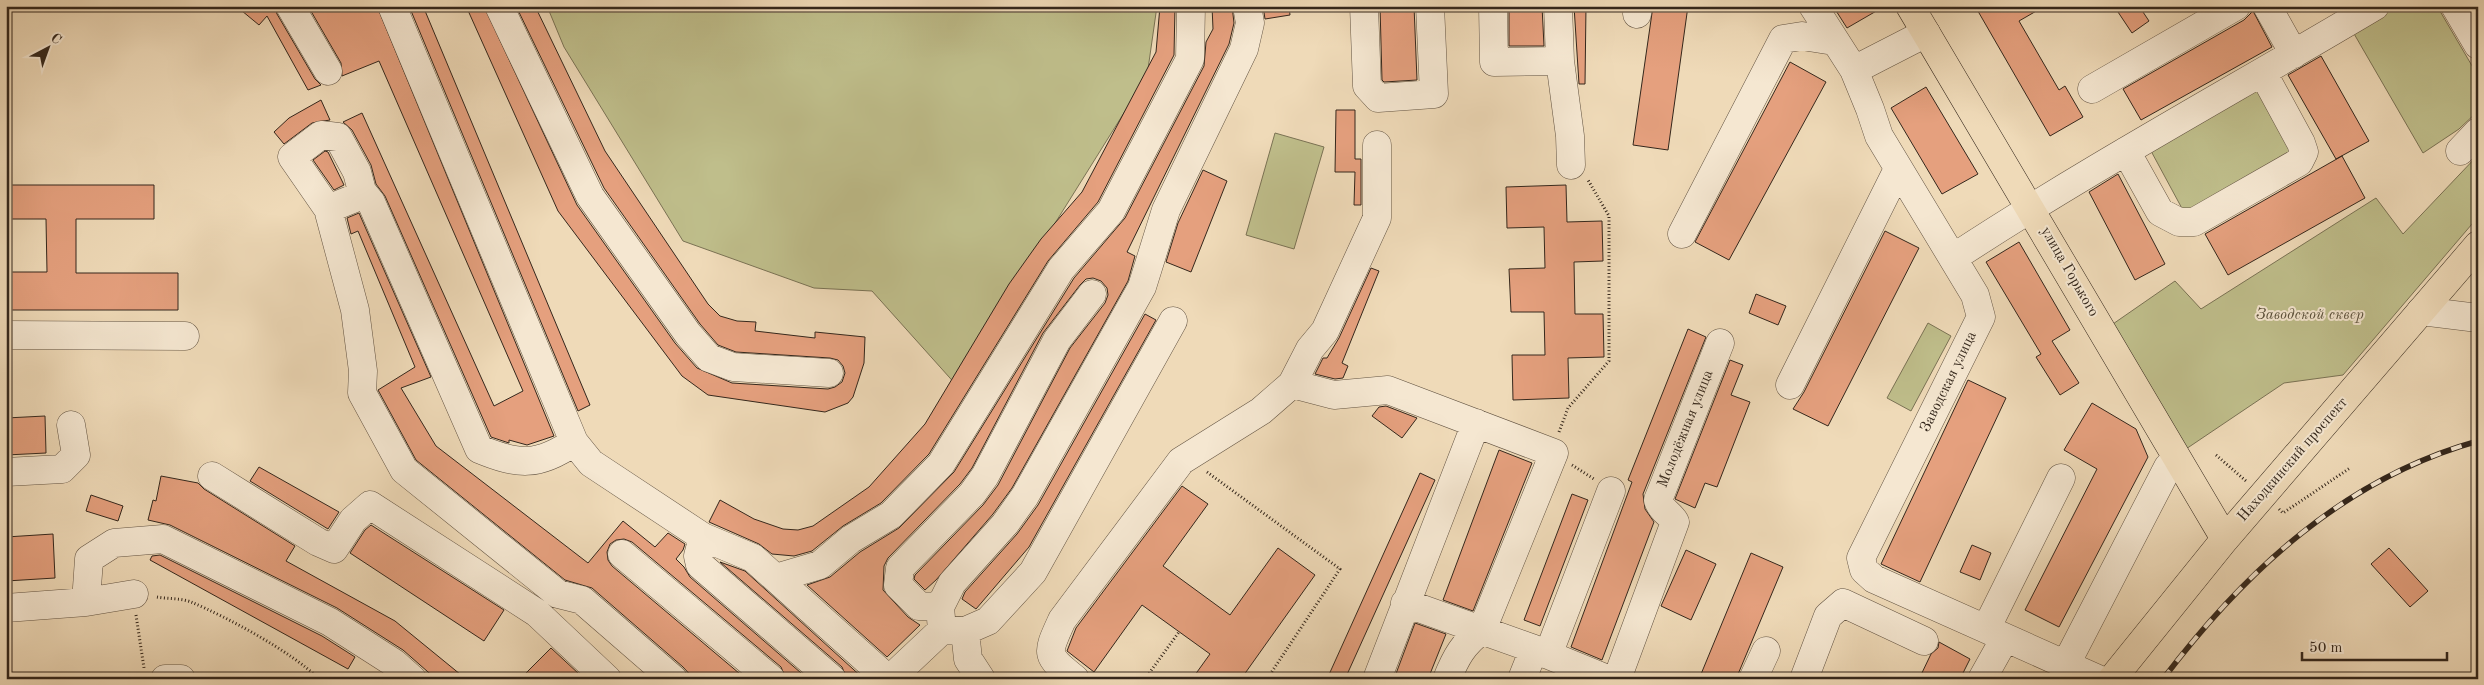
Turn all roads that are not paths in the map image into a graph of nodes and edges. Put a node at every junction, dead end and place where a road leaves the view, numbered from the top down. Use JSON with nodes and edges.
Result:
{"nodes":[{"id":1,"x":290,"y":6,"type":"edge"},
{"id":2,"x":392,"y":6,"type":"edge"},
{"id":3,"x":499,"y":6,"type":"edge"},
{"id":4,"x":1191,"y":6,"type":"edge"},
{"id":5,"x":1247,"y":6,"type":"edge"},
{"id":6,"x":1364,"y":6,"type":"edge"},
{"id":7,"x":1430,"y":6,"type":"edge"},
{"id":8,"x":1493,"y":6,"type":"edge"},
{"id":9,"x":1558,"y":6,"type":"edge"},
{"id":10,"x":1813,"y":6,"type":"edge"},
{"id":11,"x":1910,"y":6,"type":"edge"},
{"id":12,"x":2236,"y":6,"type":"edge"},
{"id":13,"x":2267,"y":6,"type":"edge"},
{"id":14,"x":2374,"y":6,"type":"edge"},
{"id":15,"x":2455,"y":6,"type":"edge"},
{"id":16,"x":1926,"y":33,"type":"junction"},
{"id":17,"x":1834,"y":41,"type":"junction"},
{"id":18,"x":2478,"y":45,"type":"edge"},
{"id":19,"x":2294,"y":54,"type":"junction"},
{"id":20,"x":1560,"y":61,"type":"junction"},
{"id":21,"x":1854,"y":70,"type":"junction"},
{"id":22,"x":328,"y":71,"type":"dead end"},
{"id":23,"x":2263,"y":73,"type":"junction"},
{"id":24,"x":2092,"y":89,"type":"dead end"},
{"id":25,"x":1378,"y":145,"type":"dead end"},
{"id":26,"x":2126,"y":151,"type":"junction"},
{"id":27,"x":1571,"y":165,"type":"road end"},
{"id":28,"x":1898,"y":169,"type":"junction"},
{"id":29,"x":362,"y":191,"type":"junction"},
{"id":30,"x":2030,"y":207,"type":"junction"},
{"id":31,"x":328,"y":209,"type":"junction"},
{"id":32,"x":1682,"y":234,"type":"dead end"},
{"id":33,"x":2478,"y":245,"type":"edge"},
{"id":34,"x":1953,"y":258,"type":"junction"},
{"id":35,"x":1092,"y":294,"type":"dead end"},
{"id":36,"x":2421,"y":312,"type":"junction"},
{"id":37,"x":2478,"y":318,"type":"edge"},
{"id":38,"x":1173,"y":321,"type":"dead end"},
{"id":39,"x":6,"y":335,"type":"edge"},
{"id":40,"x":185,"y":336,"type":"dead end"},
{"id":41,"x":1720,"y":343,"type":"dead end"},
{"id":42,"x":829,"y":373,"type":"dead end"},
{"id":43,"x":1292,"y":384,"type":"junction"},
{"id":44,"x":1790,"y":385,"type":"dead end"},
{"id":45,"x":1476,"y":423,"type":"junction"},
{"id":46,"x":72,"y":425,"type":"dead end"},
{"id":47,"x":574,"y":442,"type":"junction"},
{"id":48,"x":2168,"y":467,"type":"dead end"},
{"id":49,"x":6,"y":472,"type":"edge"},
{"id":50,"x":212,"y":476,"type":"dead end"},
{"id":51,"x":2061,"y":478,"type":"dead end"},
{"id":52,"x":1611,"y":491,"type":"road end"},
{"id":53,"x":703,"y":537,"type":"junction"},
{"id":54,"x":2225,"y":540,"type":"junction"},
{"id":55,"x":622,"y":554,"type":"dead end"},
{"id":56,"x":776,"y":578,"type":"junction"},
{"id":57,"x":134,"y":594,"type":"road end"},
{"id":58,"x":86,"y":602,"type":"junction"},
{"id":59,"x":1405,"y":603,"type":"junction"},
{"id":60,"x":6,"y":608,"type":"edge"},
{"id":61,"x":949,"y":623,"type":"junction"},
{"id":62,"x":1482,"y":630,"type":"junction"},
{"id":63,"x":1996,"y":634,"type":"junction"},
{"id":64,"x":1924,"y":641,"type":"dead end"},
{"id":65,"x":1766,"y":651,"type":"dead end"},
{"id":66,"x":1541,"y":652,"type":"junction"},
{"id":67,"x":2066,"y":664,"type":"junction"},
{"id":68,"x":967,"y":672,"type":"edge"},
{"id":69,"x":154,"y":675,"type":"edge"},
{"id":70,"x":181,"y":679,"type":"edge"},
{"id":71,"x":412,"y":679,"type":"edge"},
{"id":72,"x":607,"y":679,"type":"edge"},
{"id":73,"x":673,"y":679,"type":"edge"},
{"id":74,"x":771,"y":679,"type":"edge"},
{"id":75,"x":832,"y":679,"type":"edge"},
{"id":76,"x":889,"y":679,"type":"edge"},
{"id":77,"x":1075,"y":679,"type":"edge"},
{"id":78,"x":1377,"y":679,"type":"edge"},
{"id":79,"x":1447,"y":679,"type":"edge"},
{"id":80,"x":1522,"y":679,"type":"edge"},
{"id":81,"x":1607,"y":679,"type":"edge"},
{"id":82,"x":1617,"y":679,"type":"edge"},
{"id":83,"x":1754,"y":679,"type":"edge"},
{"id":84,"x":1804,"y":679,"type":"edge"},
{"id":85,"x":1982,"y":679,"type":"edge"},
{"id":86,"x":2098,"y":679,"type":"edge"},
{"id":87,"x":2112,"y":679,"type":"edge"}],
"edges":[{"from":1,"to":22,"type":"street"},
{"from":2,"to":47,"type":"street"},
{"from":3,"to":42,"type":"street"},
{"from":4,"to":56,"type":"street"},
{"from":5,"to":61,"type":"street"},
{"from":6,"to":7,"type":"street"},
{"from":8,"to":20,"type":"street"},
{"from":9,"to":20,"type":"street"},
{"from":10,"to":17,"type":"street","name":"Заводская улица"},
{"from":11,"to":16,"type":"main road","name":"улица Горького"},
{"from":12,"to":24,"type":"street"},
{"from":13,"to":19,"type":"street"},
{"from":14,"to":19,"type":"street"},
{"from":15,"to":18,"type":"street"},
{"from":16,"to":21,"type":"street"},
{"from":16,"to":30,"type":"main road","name":"улица Горького"},
{"from":17,"to":21,"type":"street","name":"Заводская улица"},
{"from":17,"to":32,"type":"street"},
{"from":19,"to":23,"type":"street"},
{"from":20,"to":27,"type":"street"},
{"from":21,"to":28,"type":"street","name":"Заводская улица"},
{"from":23,"to":26,"type":"street"},
{"from":23,"to":26,"type":"street"},
{"from":25,"to":43,"type":"street"},
{"from":26,"to":30,"type":"street"},
{"from":28,"to":34,"type":"street","name":"Заводская улица"},
{"from":28,"to":44,"type":"street"},
{"from":29,"to":31,"type":"street"},
{"from":29,"to":31,"type":"street"},
{"from":29,"to":47,"type":"street"},
{"from":30,"to":34,"type":"street"},
{"from":30,"to":54,"type":"main road","name":"улица Горького"},
{"from":31,"to":73,"type":"street"},
{"from":33,"to":36,"type":"main road","name":"Находкинский проспект"},
{"from":34,"to":63,"type":"street","name":"Заводская улица"},
{"from":35,"to":61,"type":"street"},
{"from":36,"to":37,"type":"street"},
{"from":36,"to":54,"type":"main road","name":"Находкинский проспект"},
{"from":38,"to":61,"type":"street"},
{"from":39,"to":40,"type":"street"},
{"from":41,"to":82,"type":"street","name":"Молодёжная улица"},
{"from":43,"to":45,"type":"street"},
{"from":43,"to":77,"type":"street"},
{"from":45,"to":59,"type":"street"},
{"from":45,"to":62,"type":"street"},
{"from":46,"to":49,"type":"street"},
{"from":47,"to":53,"type":"street"},
{"from":48,"to":67,"type":"street"},
{"from":50,"to":72,"type":"street"},
{"from":51,"to":63,"type":"street"},
{"from":52,"to":66,"type":"street"},
{"from":53,"to":56,"type":"street"},
{"from":53,"to":75,"type":"street"},
{"from":54,"to":87,"type":"main road","name":"Находкинский проспект"},
{"from":55,"to":74,"type":"street"},
{"from":56,"to":76,"type":"street"},
{"from":57,"to":58,"type":"street"},
{"from":58,"to":60,"type":"street"},
{"from":58,"to":71,"type":"street"},
{"from":59,"to":62,"type":"street"},
{"from":59,"to":78,"type":"street"},
{"from":61,"to":68,"type":"street"},
{"from":61,"to":76,"type":"street"},
{"from":62,"to":66,"type":"street"},
{"from":62,"to":79,"type":"street"},
{"from":63,"to":67,"type":"street","name":"Заводская улица"},
{"from":63,"to":85,"type":"street"},
{"from":64,"to":84,"type":"street"},
{"from":65,"to":83,"type":"street"},
{"from":66,"to":80,"type":"street"},
{"from":66,"to":81,"type":"street"},
{"from":67,"to":86,"type":"street","name":"Заводская улица"},
{"from":69,"to":70,"type":"street"}]}
